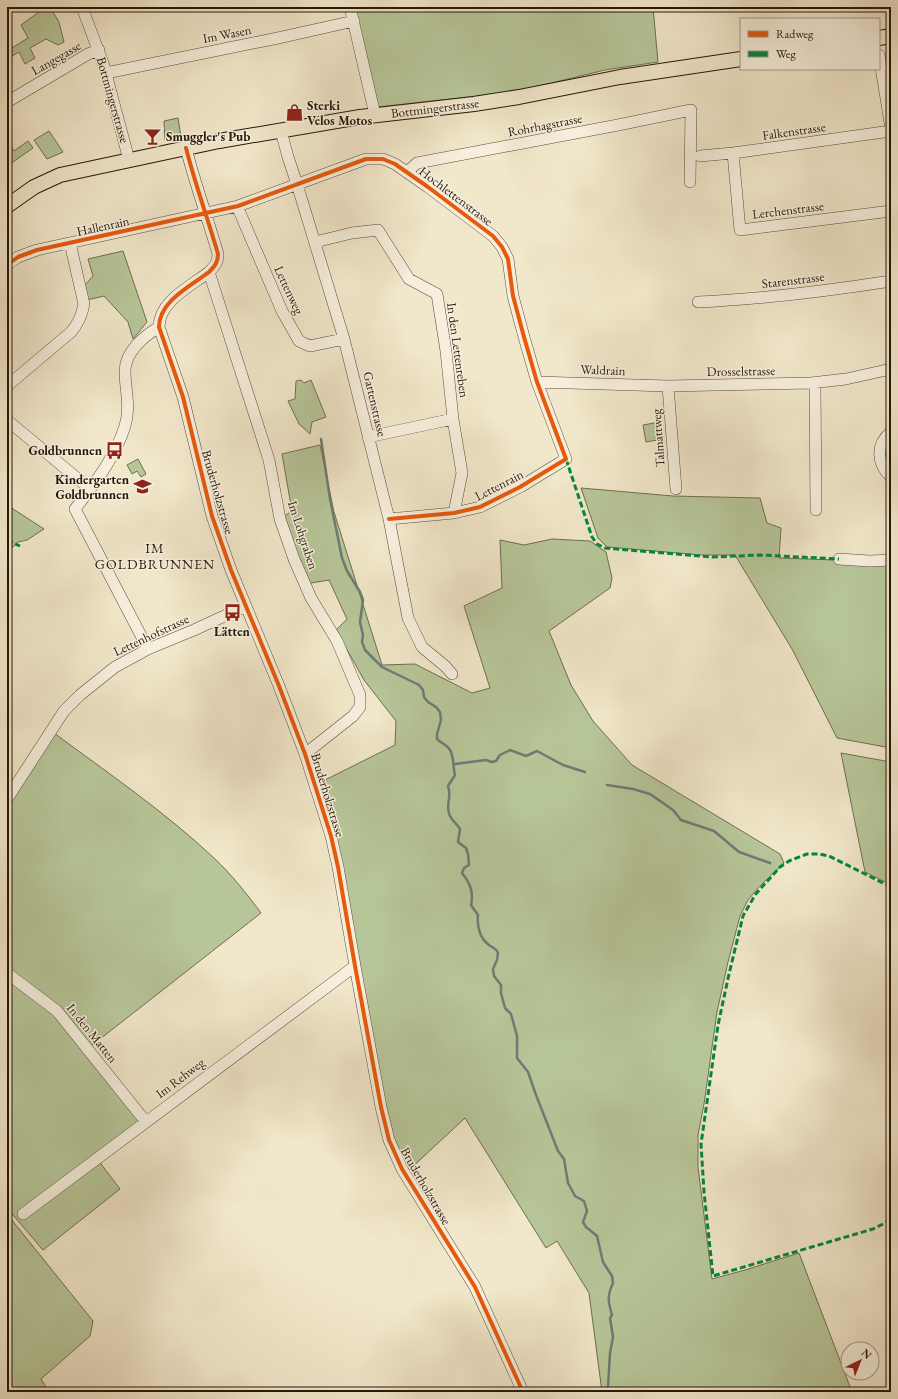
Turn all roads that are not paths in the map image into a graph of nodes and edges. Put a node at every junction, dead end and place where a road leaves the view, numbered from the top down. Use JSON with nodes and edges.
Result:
{"nodes":[{"id":1,"x":82,"y":7,"type":"edge"},
{"id":2,"x":350,"y":7,"type":"edge"},
{"id":3,"x":354,"y":21,"type":"junction"},
{"id":4,"x":891,"y":36,"type":"edge"},
{"id":5,"x":880,"y":38,"type":"edge"},
{"id":6,"x":99,"y":50,"type":"junction"},
{"id":7,"x":740,"y":59,"type":"edge"},
{"id":8,"x":880,"y":61,"type":"edge"},
{"id":9,"x":106,"y":73,"type":"junction"},
{"id":10,"x":7,"y":102,"type":"edge"},
{"id":11,"x":375,"y":115,"type":"junction"},
{"id":12,"x":891,"y":130,"type":"edge"},
{"id":13,"x":281,"y":131,"type":"junction"},
{"id":14,"x":186,"y":148,"type":"junction"},
{"id":15,"x":733,"y":153,"type":"junction"},
{"id":16,"x":700,"y":156,"type":"dead end"},
{"id":17,"x":130,"y":160,"type":"junction"},
{"id":18,"x":407,"y":172,"type":"junction"},
{"id":19,"x":690,"y":182,"type":"dead end"},
{"id":20,"x":297,"y":184,"type":"junction"},
{"id":21,"x":7,"y":206,"type":"edge"},
{"id":22,"x":237,"y":206,"type":"junction"},
{"id":23,"x":891,"y":211,"type":"edge"},
{"id":24,"x":206,"y":214,"type":"junction"},
{"id":25,"x":315,"y":242,"type":"junction"},
{"id":26,"x":70,"y":243,"type":"junction"},
{"id":27,"x":7,"y":266,"type":"edge"},
{"id":28,"x":209,"y":272,"type":"junction"},
{"id":29,"x":891,"y":281,"type":"edge"},
{"id":30,"x":698,"y":302,"type":"dead end"},
{"id":31,"x":159,"y":327,"type":"junction"},
{"id":32,"x":344,"y":339,"type":"junction"},
{"id":33,"x":891,"y":369,"type":"edge"},
{"id":34,"x":538,"y":382,"type":"junction"},
{"id":35,"x":815,"y":383,"type":"junction"},
{"id":36,"x":7,"y":386,"type":"edge"},
{"id":37,"x":668,"y":386,"type":"junction"},
{"id":38,"x":453,"y":419,"type":"junction"},
{"id":39,"x":7,"y":420,"type":"edge"},
{"id":40,"x":891,"y":432,"type":"edge"},
{"id":41,"x":368,"y":437,"type":"junction"},
{"id":42,"x":566,"y":459,"type":"joint"},
{"id":43,"x":891,"y":477,"type":"edge"},
{"id":44,"x":90,"y":489,"type":"junction"},
{"id":45,"x":676,"y":489,"type":"dead end"},
{"id":46,"x":816,"y":510,"type":"dead end"},
{"id":47,"x":454,"y":513,"type":"junction"},
{"id":48,"x":389,"y":519,"type":"junction"},
{"id":49,"x":839,"y":559,"type":"dead end"},
{"id":50,"x":891,"y":560,"type":"edge"},
{"id":51,"x":246,"y":606,"type":"junction"},
{"id":52,"x":148,"y":649,"type":"junction"},
{"id":53,"x":452,"y":674,"type":"dead end"},
{"id":54,"x":305,"y":754,"type":"junction"},
{"id":55,"x":7,"y":799,"type":"edge"},
{"id":56,"x":354,"y":966,"type":"junction"},
{"id":57,"x":7,"y":973,"type":"edge"},
{"id":58,"x":146,"y":1122,"type":"junction"},
{"id":59,"x":24,"y":1214,"type":"dead end"},
{"id":60,"x":523,"y":1392,"type":"edge"}],
"edges":[{"from":1,"to":6,"type":"street","name":"Bottmingerstrasse"},
{"from":2,"to":3,"type":"street"},
{"from":3,"to":9,"type":"street","name":"Im Wasen"},
{"from":3,"to":11,"type":"street"},
{"from":4,"to":5,"type":"main road"},
{"from":6,"to":9,"type":"street","name":"Bottmingerstrasse"},
{"from":6,"to":10,"type":"street","name":"Langegasse"},
{"from":7,"to":11,"type":"main road","name":"Bottmingerstrasse"},
{"from":8,"to":12,"type":"street"},
{"from":9,"to":17,"type":"street","name":"Bottmingerstrasse"},
{"from":11,"to":13,"type":"main road","name":"Bottmingerstrasse"},
{"from":12,"to":15,"type":"street","name":"Falkenstrasse"},
{"from":13,"to":14,"type":"main road","name":"Bottmingerstrasse"},
{"from":13,"to":20,"type":"street","name":"Gartenstrasse"},
{"from":14,"to":17,"type":"main road","name":"Bottmingerstrasse"},
{"from":14,"to":24,"type":"street"},
{"from":15,"to":16,"type":"street","name":"Falkenstrasse"},
{"from":15,"to":23,"type":"street","name":"Lerchenstrasse"},
{"from":17,"to":21,"type":"main road"},
{"from":18,"to":19,"type":"street","name":"Rohrhagstrasse"},
{"from":18,"to":20,"type":"street","name":"Hochlettenstrasse"},
{"from":18,"to":34,"type":"street","name":"Hochlettenstrasse"},
{"from":20,"to":22,"type":"street","name":"Hochlettenstrasse"},
{"from":20,"to":25,"type":"street","name":"Gartenstrasse"},
{"from":22,"to":24,"type":"street","name":"Hochlettenstrasse"},
{"from":22,"to":32,"type":"street","name":"Lettenweg"},
{"from":24,"to":26,"type":"street","name":"Hallenrain"},
{"from":24,"to":28,"type":"street"},
{"from":25,"to":32,"type":"street","name":"Gartenstrasse"},
{"from":25,"to":38,"type":"street","name":"In den Lettenreben"},
{"from":26,"to":27,"type":"street","name":"Hallenrain"},
{"from":26,"to":36,"type":"street"},
{"from":28,"to":31,"type":"street"},
{"from":28,"to":54,"type":"street","name":"Im Lohgraben"},
{"from":29,"to":30,"type":"street","name":"Starenstrasse"},
{"from":31,"to":44,"type":"street"},
{"from":31,"to":51,"type":"street","name":"Bruderholzstrasse"},
{"from":32,"to":41,"type":"street","name":"Gartenstrasse"},
{"from":33,"to":35,"type":"street","name":"Drosselstrasse"},
{"from":34,"to":37,"type":"street","name":"Waldrain"},
{"from":34,"to":42,"type":"street","name":"Hochlettenstrasse"},
{"from":35,"to":37,"type":"street","name":"Drosselstrasse"},
{"from":35,"to":46,"type":"street"},
{"from":37,"to":45,"type":"street","name":"Talmattweg"},
{"from":38,"to":41,"type":"street"},
{"from":38,"to":47,"type":"street","name":"In den Lettenreben"},
{"from":39,"to":44,"type":"street"},
{"from":40,"to":43,"type":"street"},
{"from":41,"to":48,"type":"street","name":"Gartenstrasse"},
{"from":42,"to":47,"type":"street","name":"Lettenrain"},
{"from":44,"to":52,"type":"street"},
{"from":47,"to":48,"type":"street","name":"Lettenrain"},
{"from":48,"to":53,"type":"street","name":"Gartenstrasse"},
{"from":49,"to":50,"type":"street"},
{"from":51,"to":52,"type":"street","name":"Lettenhofstrasse"},
{"from":51,"to":54,"type":"street","name":"Bruderholzstrasse"},
{"from":52,"to":55,"type":"street","name":"Lettenhofstrasse"},
{"from":54,"to":56,"type":"street","name":"Bruderholzstrasse"},
{"from":56,"to":58,"type":"street","name":"Im Rehweg"},
{"from":56,"to":60,"type":"street","name":"Bruderholzstrasse"},
{"from":57,"to":58,"type":"street","name":"In den Matten"},
{"from":58,"to":59,"type":"street","name":"Im Rehweg"}]}
